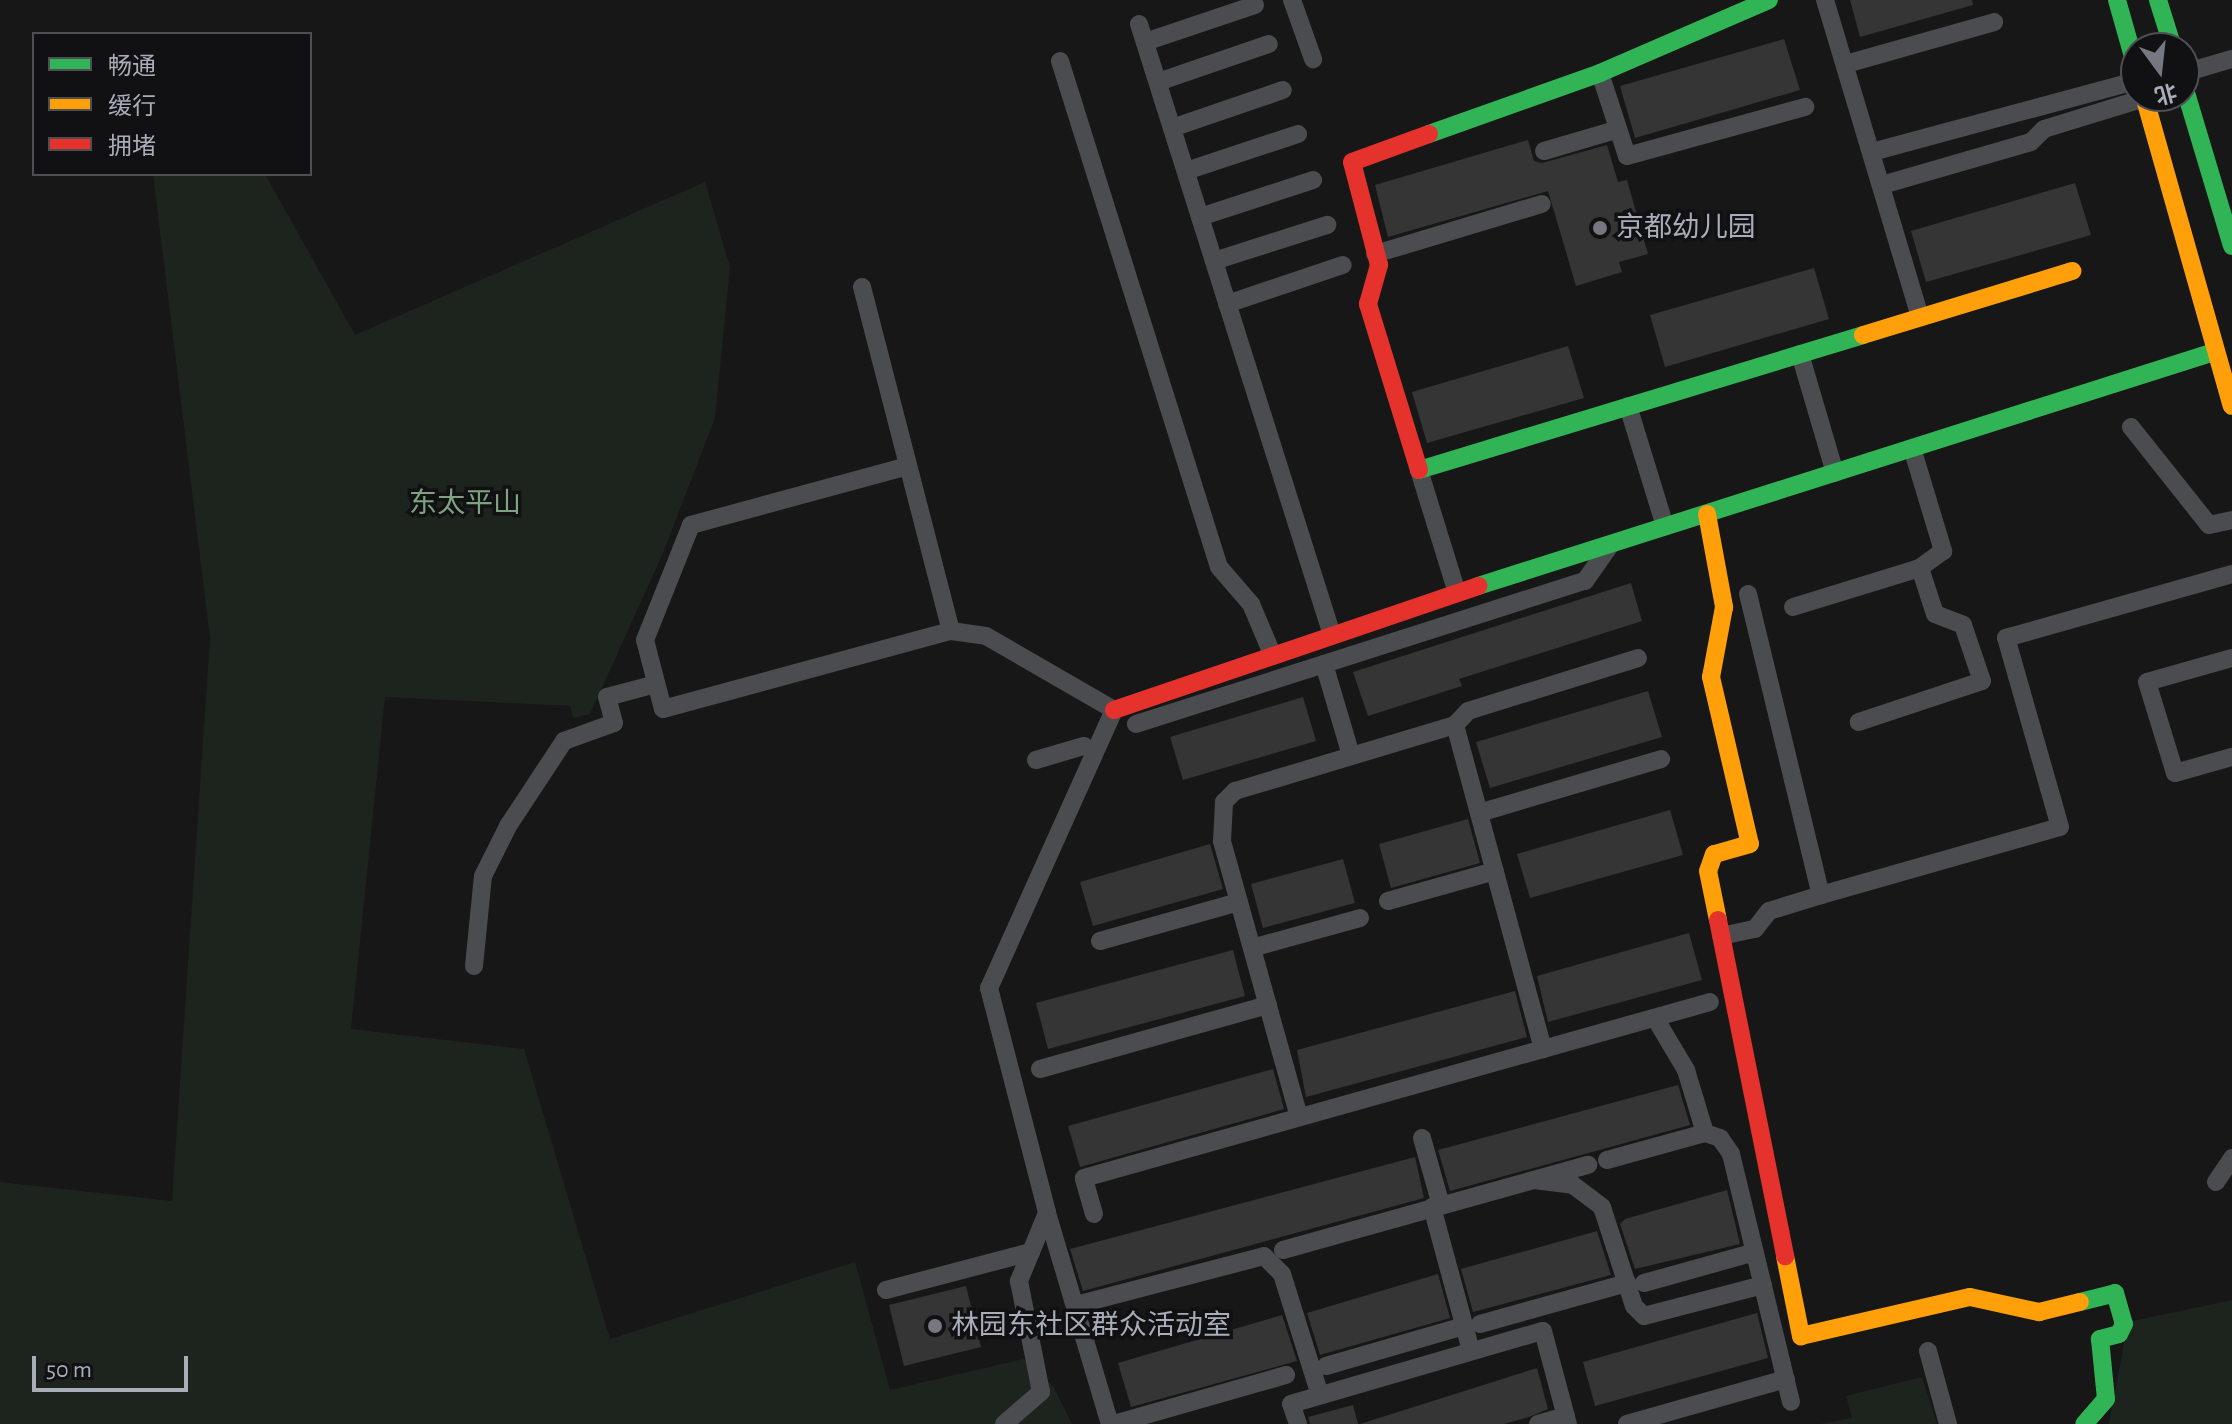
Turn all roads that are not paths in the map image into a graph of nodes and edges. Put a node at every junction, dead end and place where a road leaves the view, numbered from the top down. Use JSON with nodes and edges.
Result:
{"nodes":[{"id":1,"x":1292,"y":0,"type":"edge"},
{"id":2,"x":1769,"y":0,"type":"edge"},
{"id":3,"x":1825,"y":0,"type":"edge"},
{"id":4,"x":2117,"y":0,"type":"edge"},
{"id":5,"x":2158,"y":0,"type":"edge"},
{"id":6,"x":1255,"y":5,"type":"dead end"},
{"id":7,"x":1994,"y":22,"type":"dead end"},
{"id":8,"x":2126,"y":32,"type":"edge"},
{"id":9,"x":2168,"y":32,"type":"edge"},
{"id":10,"x":1269,"y":44,"type":"dead end"},
{"id":11,"x":1313,"y":59,"type":"dead end"},
{"id":12,"x":2232,"y":59,"type":"edge"},
{"id":13,"x":1060,"y":61,"type":"dead end"},
{"id":14,"x":1846,"y":64,"type":"junction"},
{"id":15,"x":2200,"y":68,"type":"edge"},
{"id":16,"x":1600,"y":73,"type":"junction"},
{"id":17,"x":1158,"y":82,"type":"junction"},
{"id":18,"x":1283,"y":90,"type":"dead end"},
{"id":19,"x":2120,"y":97,"type":"edge"},
{"id":20,"x":2120,"y":100,"type":"edge"},
{"id":21,"x":1805,"y":107,"type":"dead end"},
{"id":22,"x":2148,"y":112,"type":"edge"},
{"id":23,"x":2192,"y":112,"type":"edge"},
{"id":24,"x":1172,"y":128,"type":"junction"},
{"id":25,"x":1616,"y":130,"type":"junction"},
{"id":26,"x":1298,"y":134,"type":"dead end"},
{"id":27,"x":1544,"y":151,"type":"dead end"},
{"id":28,"x":1872,"y":152,"type":"junction"},
{"id":29,"x":1186,"y":171,"type":"junction"},
{"id":30,"x":1313,"y":180,"type":"dead end"},
{"id":31,"x":1882,"y":185,"type":"junction"},
{"id":32,"x":1542,"y":204,"type":"dead end"},
{"id":33,"x":1200,"y":217,"type":"junction"},
{"id":34,"x":1327,"y":225,"type":"dead end"},
{"id":35,"x":2232,"y":246,"type":"edge"},
{"id":36,"x":1375,"y":254,"type":"junction"},
{"id":37,"x":1214,"y":261,"type":"junction"},
{"id":38,"x":1343,"y":265,"type":"dead end"},
{"id":39,"x":2072,"y":271,"type":"dead end"},
{"id":40,"x":862,"y":287,"type":"dead end"},
{"id":41,"x":1227,"y":304,"type":"junction"},
{"id":42,"x":1920,"y":317,"type":"junction"},
{"id":43,"x":2214,"y":352,"type":"junction"},
{"id":44,"x":1800,"y":354,"type":"junction"},
{"id":45,"x":1628,"y":406,"type":"junction"},
{"id":46,"x":2232,"y":406,"type":"edge"},
{"id":47,"x":2131,"y":427,"type":"dead end"},
{"id":48,"x":1912,"y":448,"type":"junction"},
{"id":49,"x":908,"y":466,"type":"junction"},
{"id":50,"x":1419,"y":470,"type":"junction"},
{"id":51,"x":1835,"y":473,"type":"junction"},
{"id":52,"x":1707,"y":514,"type":"junction"},
{"id":53,"x":2232,"y":520,"type":"edge"},
{"id":54,"x":1665,"y":526,"type":"junction"},
{"id":55,"x":1611,"y":544,"type":"junction"},
{"id":56,"x":1920,"y":568,"type":"junction"},
{"id":57,"x":2232,"y":574,"type":"edge"},
{"id":58,"x":1457,"y":593,"type":"junction"},
{"id":59,"x":1748,"y":594,"type":"dead end"},
{"id":60,"x":1793,"y":607,"type":"dead end"},
{"id":61,"x":951,"y":631,"type":"junction"},
{"id":62,"x":1332,"y":635,"type":"junction"},
{"id":63,"x":1273,"y":656,"type":"junction"},
{"id":64,"x":1638,"y":658,"type":"dead end"},
{"id":65,"x":2232,"y":658,"type":"edge"},
{"id":66,"x":1324,"y":664,"type":"junction"},
{"id":67,"x":656,"y":684,"type":"junction"},
{"id":68,"x":1114,"y":710,"type":"junction"},
{"id":69,"x":1859,"y":722,"type":"dead end"},
{"id":70,"x":1136,"y":724,"type":"dead end"},
{"id":71,"x":1455,"y":725,"type":"junction"},
{"id":72,"x":1084,"y":746,"type":"dead end"},
{"id":73,"x":1055,"y":754,"type":"junction"},
{"id":74,"x":1351,"y":755,"type":"junction"},
{"id":75,"x":2232,"y":757,"type":"edge"},
{"id":76,"x":1661,"y":759,"type":"dead end"},
{"id":77,"x":1036,"y":760,"type":"dead end"},
{"id":78,"x":1081,"y":780,"type":"junction"},
{"id":79,"x":1479,"y":813,"type":"junction"},
{"id":80,"x":1495,"y":871,"type":"junction"},
{"id":81,"x":1821,"y":895,"type":"junction"},
{"id":82,"x":1388,"y":901,"type":"dead end"},
{"id":83,"x":1239,"y":902,"type":"junction"},
{"id":84,"x":1360,"y":918,"type":"dead end"},
{"id":85,"x":1721,"y":936,"type":"junction"},
{"id":86,"x":1100,"y":941,"type":"dead end"},
{"id":87,"x":1252,"y":948,"type":"junction"},
{"id":88,"x":474,"y":966,"type":"dead end"},
{"id":89,"x":1710,"y":1002,"type":"dead end"},
{"id":90,"x":1268,"y":1005,"type":"junction"},
{"id":91,"x":1655,"y":1018,"type":"junction"},
{"id":92,"x":1543,"y":1049,"type":"junction"},
{"id":93,"x":1040,"y":1069,"type":"dead end"},
{"id":94,"x":1299,"y":1117,"type":"junction"},
{"id":95,"x":1705,"y":1133,"type":"junction"},
{"id":96,"x":1422,"y":1138,"type":"dead end"},
{"id":97,"x":2232,"y":1158,"type":"edge"},
{"id":98,"x":1607,"y":1160,"type":"dead end"},
{"id":99,"x":1588,"y":1165,"type":"dead end"},
{"id":100,"x":1534,"y":1180,"type":"junction"},
{"id":101,"x":2216,"y":1182,"type":"dead end"},
{"id":102,"x":1436,"y":1206,"type":"junction"},
{"id":103,"x":1047,"y":1213,"type":"junction"},
{"id":104,"x":1094,"y":1214,"type":"dead end"},
{"id":105,"x":1283,"y":1250,"type":"dead end"},
{"id":106,"x":1031,"y":1252,"type":"junction"},
{"id":107,"x":1755,"y":1252,"type":"junction"},
{"id":108,"x":1636,"y":1283,"type":"junction"},
{"id":109,"x":1763,"y":1285,"type":"junction"},
{"id":110,"x":886,"y":1290,"type":"dead end"},
{"id":111,"x":1076,"y":1305,"type":"junction"},
{"id":112,"x":1472,"y":1325,"type":"junction"},
{"id":113,"x":1471,"y":1351,"type":"junction"},
{"id":114,"x":1928,"y":1351,"type":"dead end"},
{"id":115,"x":1326,"y":1366,"type":"dead end"},
{"id":116,"x":1286,"y":1375,"type":"dead end"},
{"id":117,"x":1786,"y":1379,"type":"junction"},
{"id":118,"x":1320,"y":1395,"type":"junction"},
{"id":119,"x":1791,"y":1402,"type":"dead end"},
{"id":120,"x":1567,"y":1420,"type":"edge"},
{"id":121,"x":1004,"y":1424,"type":"edge"},
{"id":122,"x":1112,"y":1424,"type":"edge"},
{"id":123,"x":1298,"y":1424,"type":"edge"},
{"id":124,"x":1538,"y":1424,"type":"edge"},
{"id":125,"x":1627,"y":1424,"type":"edge"},
{"id":126,"x":1948,"y":1424,"type":"edge"},
{"id":127,"x":2084,"y":1424,"type":"edge"}],
"edges":[{"from":1,"to":11,"type":"street"},
{"from":2,"to":16,"type":"street"},
{"from":3,"to":14,"type":"street"},
{"from":4,"to":8,"type":"street"},
{"from":5,"to":9,"type":"street"},
{"from":6,"to":17,"type":"street"},
{"from":7,"to":14,"type":"street"},
{"from":10,"to":17,"type":"street"},
{"from":12,"to":15,"type":"street"},
{"from":13,"to":63,"type":"street"},
{"from":14,"to":28,"type":"street"},
{"from":16,"to":25,"type":"street"},
{"from":16,"to":36,"type":"street"},
{"from":17,"to":24,"type":"street"},
{"from":18,"to":24,"type":"street"},
{"from":19,"to":28,"type":"street"},
{"from":20,"to":31,"type":"street"},
{"from":21,"to":25,"type":"street"},
{"from":22,"to":43,"type":"street"},
{"from":23,"to":35,"type":"street"},
{"from":24,"to":29,"type":"street"},
{"from":25,"to":27,"type":"street"},
{"from":26,"to":29,"type":"street"},
{"from":28,"to":31,"type":"street"},
{"from":29,"to":33,"type":"street"},
{"from":30,"to":33,"type":"street"},
{"from":31,"to":42,"type":"street"},
{"from":32,"to":36,"type":"street"},
{"from":33,"to":37,"type":"street"},
{"from":34,"to":37,"type":"street"},
{"from":36,"to":50,"type":"street"},
{"from":37,"to":41,"type":"street"},
{"from":38,"to":41,"type":"street"},
{"from":39,"to":42,"type":"street"},
{"from":40,"to":49,"type":"street"},
{"from":41,"to":62,"type":"street"},
{"from":42,"to":44,"type":"street"},
{"from":43,"to":46,"type":"street"},
{"from":43,"to":48,"type":"street"},
{"from":44,"to":45,"type":"street"},
{"from":44,"to":51,"type":"street"},
{"from":45,"to":50,"type":"street"},
{"from":45,"to":54,"type":"street"},
{"from":47,"to":53,"type":"street"},
{"from":48,"to":51,"type":"street"},
{"from":48,"to":56,"type":"street"},
{"from":49,"to":61,"type":"street"},
{"from":49,"to":67,"type":"street"},
{"from":50,"to":58,"type":"street"},
{"from":51,"to":52,"type":"street"},
{"from":52,"to":54,"type":"street"},
{"from":52,"to":85,"type":"street"},
{"from":54,"to":55,"type":"street"},
{"from":55,"to":58,"type":"street"},
{"from":55,"to":66,"type":"street"},
{"from":56,"to":60,"type":"street"},
{"from":56,"to":69,"type":"street"},
{"from":57,"to":81,"type":"street"},
{"from":58,"to":62,"type":"street"},
{"from":59,"to":81,"type":"street"},
{"from":61,"to":67,"type":"street"},
{"from":61,"to":68,"type":"street"},
{"from":62,"to":63,"type":"street"},
{"from":63,"to":68,"type":"street"},
{"from":64,"to":71,"type":"street"},
{"from":65,"to":75,"type":"street"},
{"from":66,"to":70,"type":"street"},
{"from":66,"to":74,"type":"street"},
{"from":67,"to":88,"type":"street"},
{"from":68,"to":78,"type":"street"},
{"from":71,"to":74,"type":"street"},
{"from":71,"to":79,"type":"street"},
{"from":72,"to":73,"type":"street"},
{"from":73,"to":77,"type":"street"},
{"from":73,"to":78,"type":"street"},
{"from":74,"to":83,"type":"street"},
{"from":76,"to":79,"type":"street"},
{"from":78,"to":103,"type":"street"},
{"from":79,"to":80,"type":"street"},
{"from":80,"to":82,"type":"street"},
{"from":80,"to":92,"type":"street"},
{"from":81,"to":85,"type":"street"},
{"from":83,"to":86,"type":"street"},
{"from":83,"to":87,"type":"street"},
{"from":84,"to":87,"type":"street"},
{"from":85,"to":127,"type":"street"},
{"from":87,"to":90,"type":"street"},
{"from":89,"to":91,"type":"street"},
{"from":90,"to":93,"type":"street"},
{"from":90,"to":94,"type":"street"},
{"from":91,"to":92,"type":"street"},
{"from":91,"to":95,"type":"street"},
{"from":92,"to":94,"type":"street"},
{"from":94,"to":104,"type":"street"},
{"from":95,"to":98,"type":"street"},
{"from":95,"to":107,"type":"street"},
{"from":96,"to":102,"type":"street"},
{"from":97,"to":101,"type":"street"},
{"from":99,"to":100,"type":"street"},
{"from":100,"to":102,"type":"street"},
{"from":100,"to":108,"type":"street"},
{"from":102,"to":105,"type":"street"},
{"from":102,"to":112,"type":"street"},
{"from":103,"to":106,"type":"street"},
{"from":103,"to":111,"type":"street"},
{"from":106,"to":110,"type":"street"},
{"from":106,"to":121,"type":"street"},
{"from":107,"to":108,"type":"street"},
{"from":107,"to":109,"type":"street"},
{"from":108,"to":109,"type":"street"},
{"from":108,"to":112,"type":"street"},
{"from":109,"to":117,"type":"street"},
{"from":111,"to":118,"type":"street"},
{"from":111,"to":122,"type":"street"},
{"from":112,"to":113,"type":"street"},
{"from":112,"to":115,"type":"street"},
{"from":113,"to":118,"type":"street"},
{"from":113,"to":120,"type":"street"},
{"from":114,"to":126,"type":"street"},
{"from":116,"to":122,"type":"street"},
{"from":117,"to":119,"type":"street"},
{"from":117,"to":125,"type":"street"},
{"from":118,"to":123,"type":"street"},
{"from":120,"to":124,"type":"street"}]}
